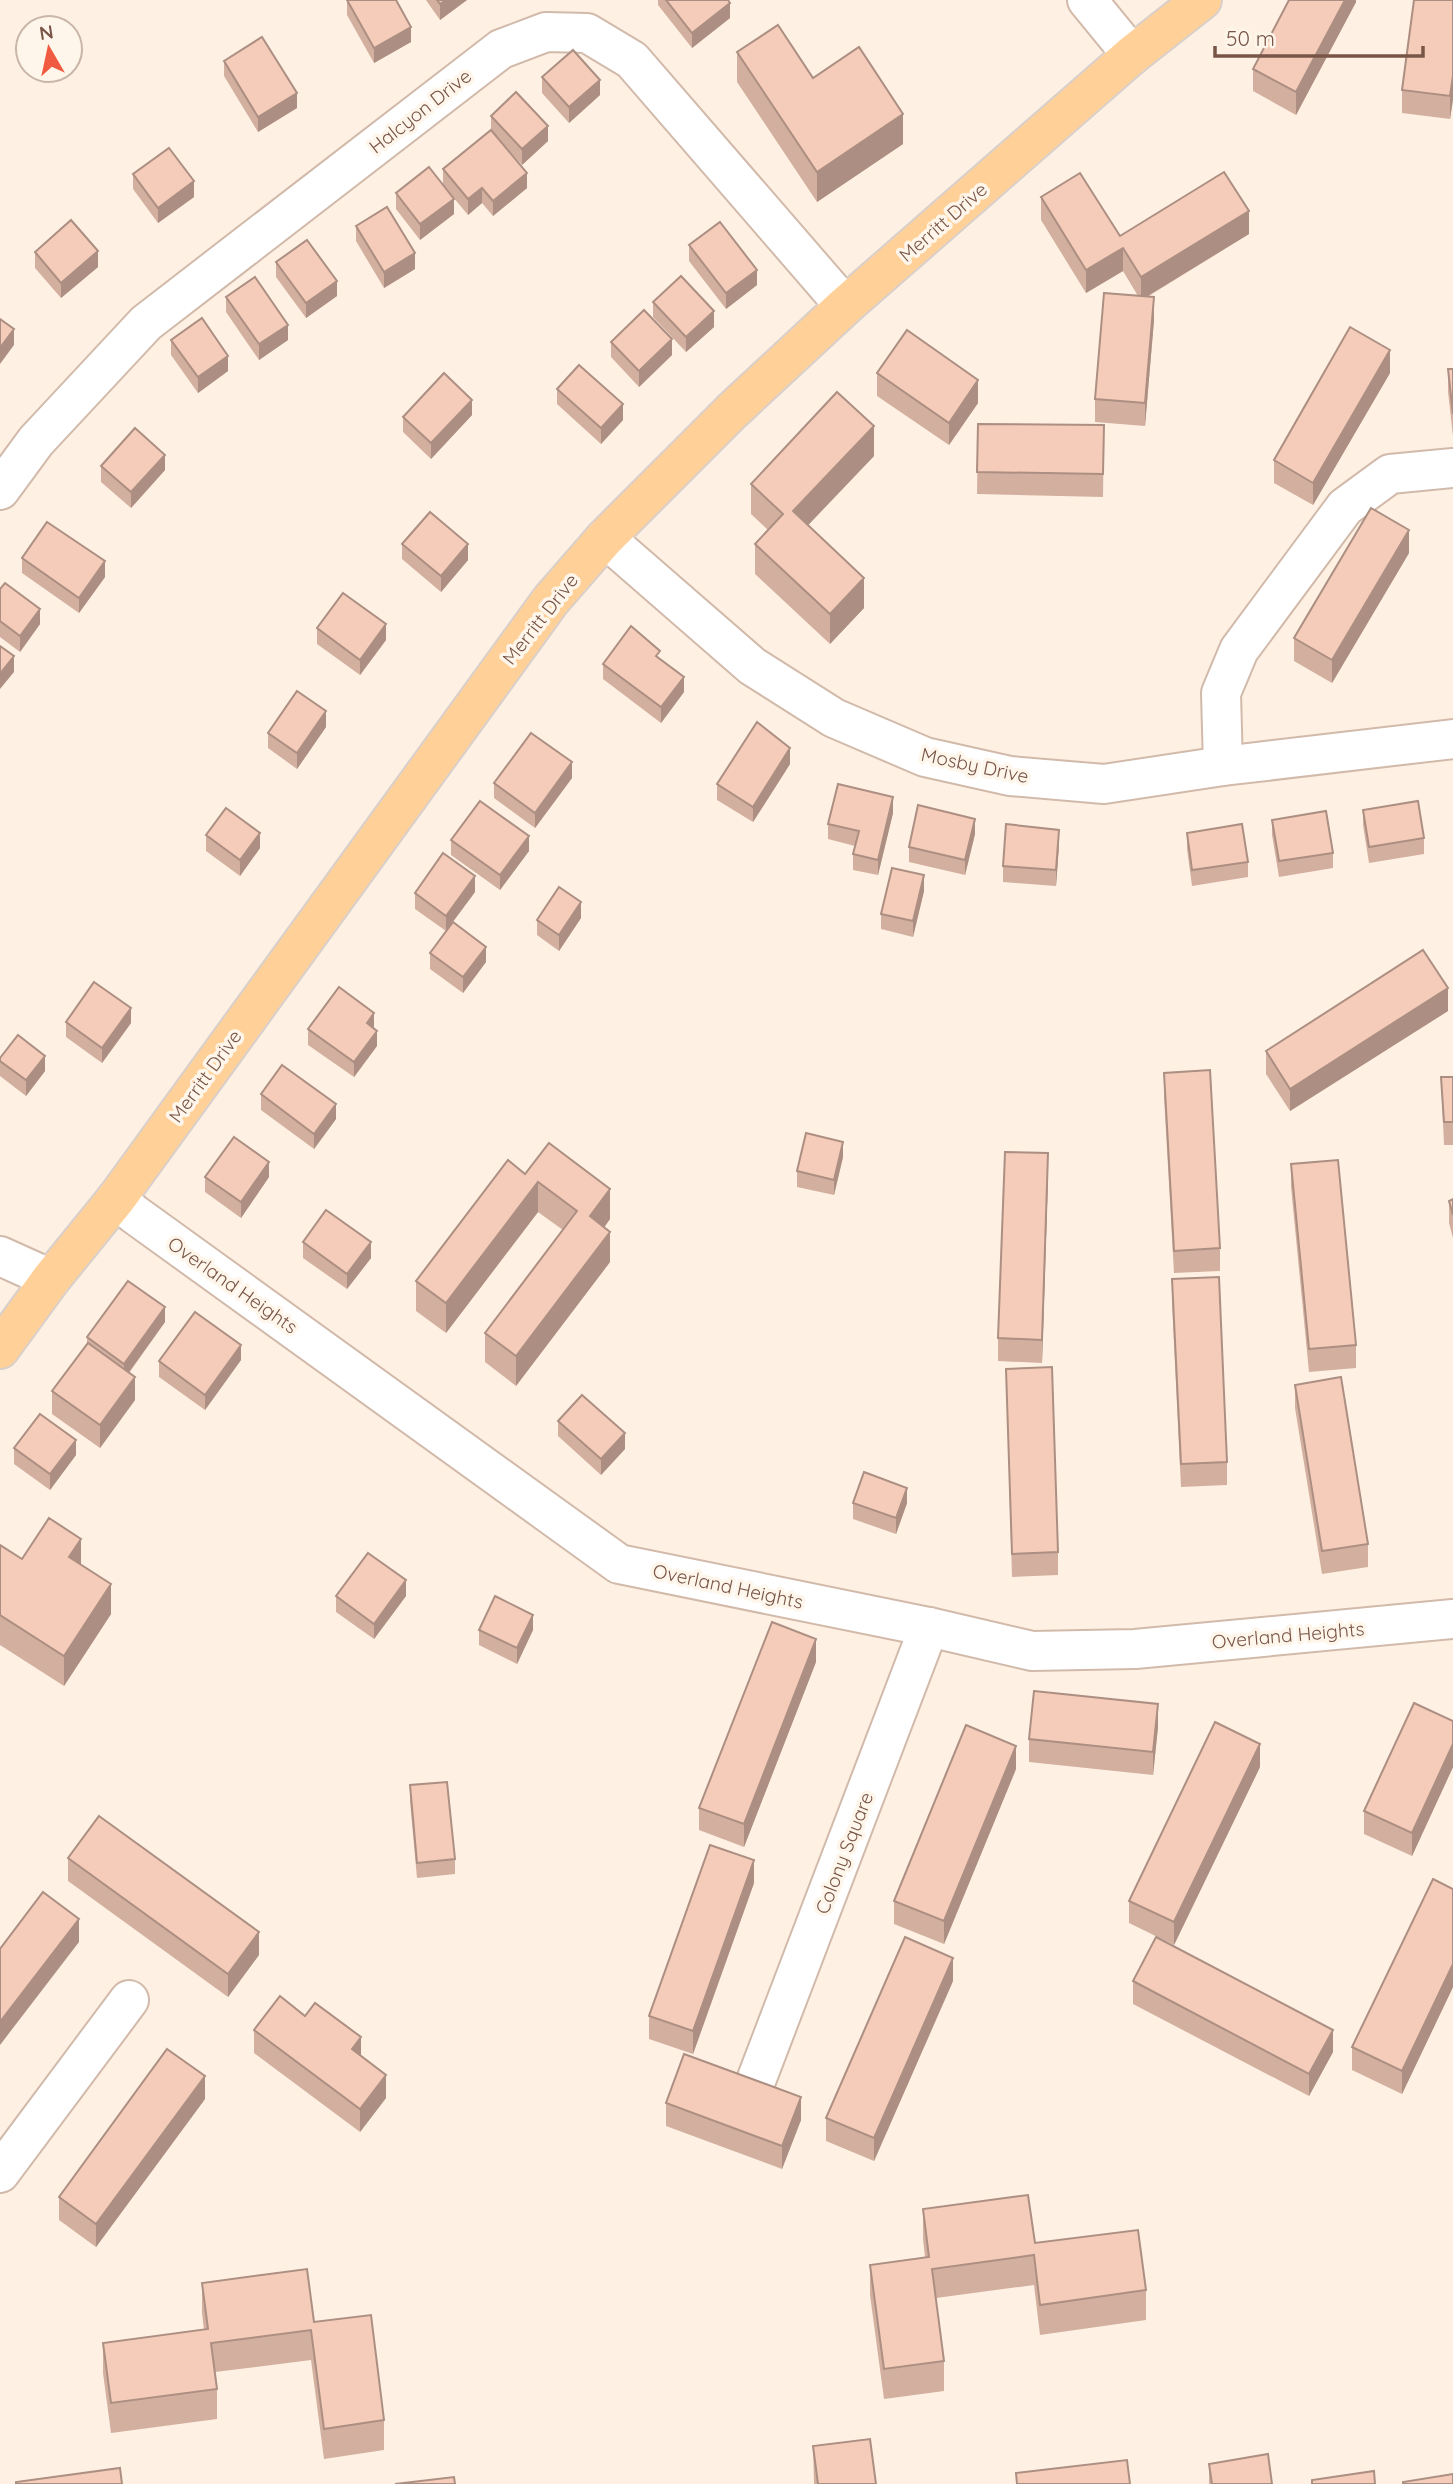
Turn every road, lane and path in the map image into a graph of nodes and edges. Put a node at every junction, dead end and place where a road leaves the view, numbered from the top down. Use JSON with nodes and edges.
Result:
{"nodes":[{"id":1,"x":1087,"y":0,"type":"edge"},
{"id":2,"x":1202,"y":0,"type":"edge"},
{"id":3,"x":1132,"y":55,"type":"junction"},
{"id":4,"x":845,"y":306,"type":"junction"},
{"id":5,"x":1453,"y":468,"type":"edge"},
{"id":6,"x":0,"y":490,"type":"edge"},
{"id":7,"x":605,"y":538,"type":"junction"},
{"id":8,"x":1453,"y":739,"type":"edge"},
{"id":9,"x":1223,"y":766,"type":"junction"},
{"id":10,"x":116,"y":1199,"type":"junction"},
{"id":11,"x":0,"y":1256,"type":"edge"},
{"id":12,"x":51,"y":1279,"type":"junction"},
{"id":13,"x":0,"y":1349,"type":"edge"},
{"id":14,"x":1453,"y":1619,"type":"edge"},
{"id":15,"x":929,"y":1627,"type":"junction"},
{"id":16,"x":130,"y":2000,"type":"dead end"},
{"id":17,"x":758,"y":2078,"type":"edge"},
{"id":18,"x":0,"y":2173,"type":"edge"}],
"edges":[{"from":1,"to":3,"type":"street"},
{"from":2,"to":3,"type":"main road","name":"Merritt Drive"},
{"from":3,"to":4,"type":"main road","name":"Merritt Drive"},
{"from":4,"to":6,"type":"street","name":"Halcyon Drive"},
{"from":4,"to":7,"type":"main road","name":"Merritt Drive"},
{"from":5,"to":9,"type":"street"},
{"from":7,"to":9,"type":"street","name":"Mosby Drive"},
{"from":7,"to":10,"type":"main road","name":"Merritt Drive"},
{"from":8,"to":9,"type":"street","name":"Mosby Drive"},
{"from":10,"to":12,"type":"main road","name":"Merritt Drive"},
{"from":10,"to":15,"type":"street","name":"Overland Heights"},
{"from":11,"to":12,"type":"street"},
{"from":12,"to":13,"type":"main road","name":"Merritt Drive"},
{"from":14,"to":15,"type":"street","name":"Overland Heights"},
{"from":15,"to":17,"type":"street","name":"Colony Square"},
{"from":16,"to":18,"type":"street"}]}
